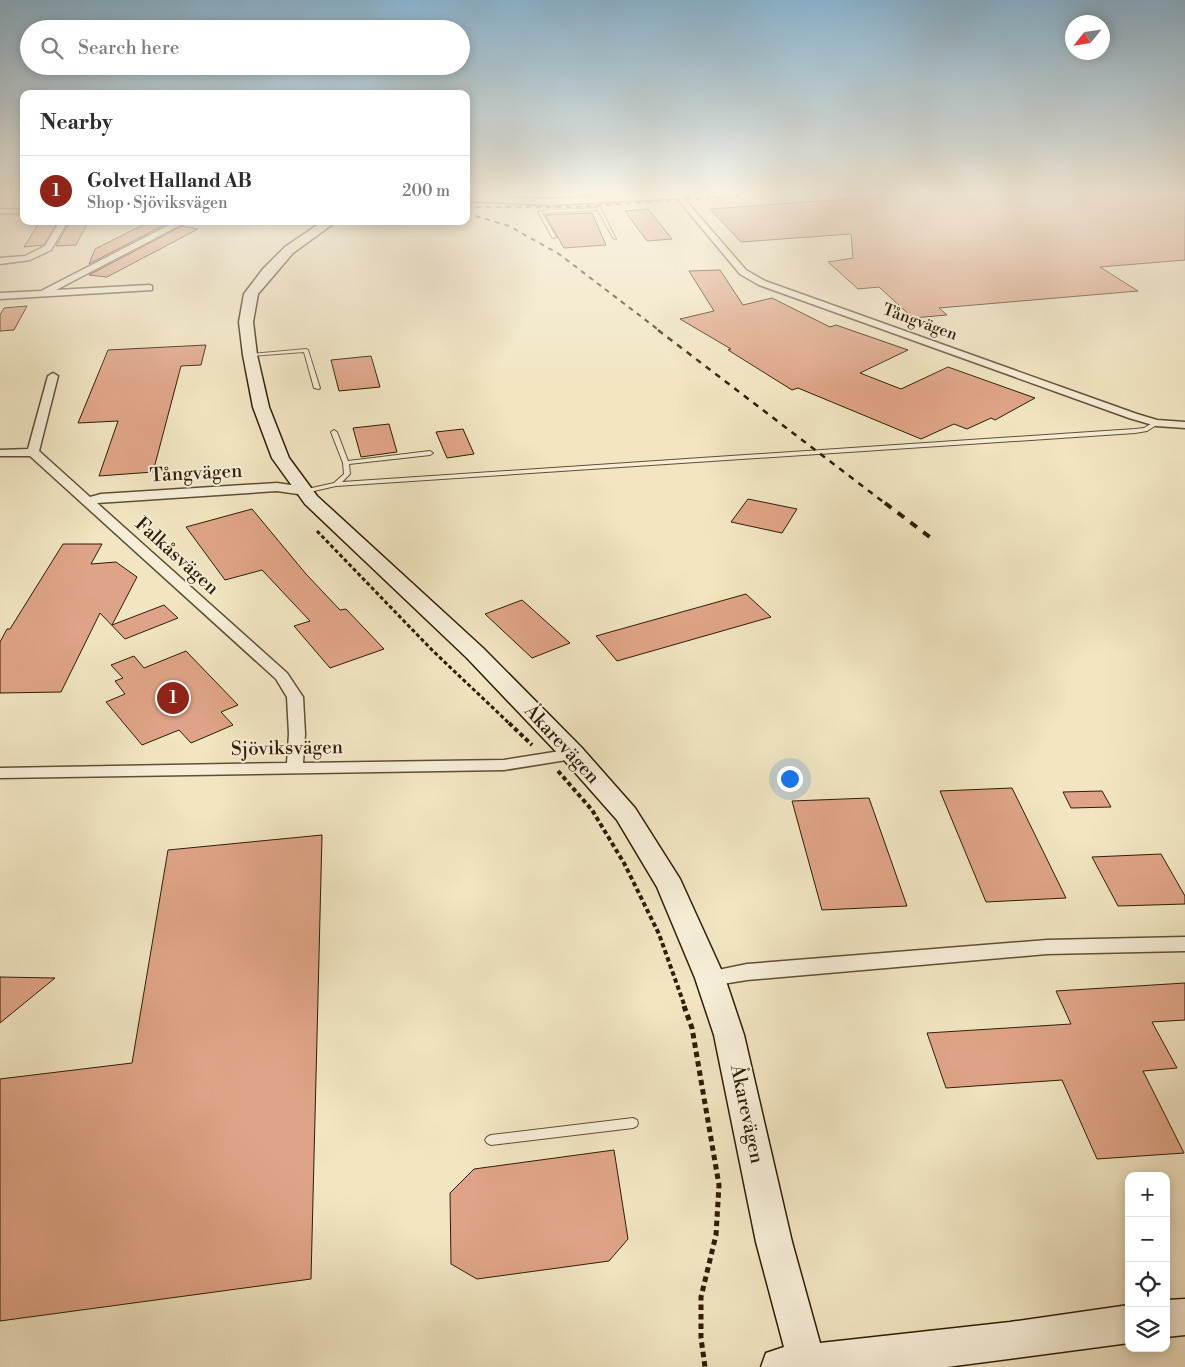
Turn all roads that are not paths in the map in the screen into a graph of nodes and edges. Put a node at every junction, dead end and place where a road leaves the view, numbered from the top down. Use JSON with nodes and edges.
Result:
{"nodes":[{"id":1,"x":20,"y":259,"type":"edge"},
{"id":2,"x":111,"y":259,"type":"edge"},
{"id":3,"x":281,"y":259,"type":"edge"},
{"id":4,"x":732,"y":259,"type":"edge"},
{"id":5,"x":0,"y":261,"type":"edge"},
{"id":6,"x":149,"y":288,"type":"dead end"},
{"id":7,"x":44,"y":293,"type":"junction"},
{"id":8,"x":0,"y":296,"type":"edge"},
{"id":9,"x":250,"y":355,"type":"junction"},
{"id":10,"x":53,"y":376,"type":"dead end"},
{"id":11,"x":317,"y":388,"type":"dead end"},
{"id":12,"x":1156,"y":423,"type":"junction"},
{"id":13,"x":1185,"y":425,"type":"edge"},
{"id":14,"x":334,"y":432,"type":"dead end"},
{"id":15,"x":33,"y":452,"type":"junction"},
{"id":16,"x":0,"y":453,"type":"edge"},
{"id":17,"x":430,"y":453,"type":"dead end"},
{"id":18,"x":346,"y":463,"type":"junction"},
{"id":19,"x":336,"y":484,"type":"junction"},
{"id":20,"x":305,"y":491,"type":"junction"},
{"id":21,"x":89,"y":501,"type":"junction"},
{"id":22,"x":573,"y":754,"type":"junction"},
{"id":23,"x":295,"y":769,"type":"junction"},
{"id":24,"x":0,"y":773,"type":"edge"},
{"id":25,"x":1185,"y":944,"type":"edge"},
{"id":26,"x":710,"y":978,"type":"junction"},
{"id":27,"x":633,"y":1123,"type":"dead end"},
{"id":28,"x":491,"y":1140,"type":"dead end"},
{"id":29,"x":1185,"y":1317,"type":"edge"},
{"id":30,"x":1170,"y":1319,"type":"edge"},
{"id":31,"x":1125,"y":1325,"type":"edge"},
{"id":32,"x":798,"y":1366,"type":"edge"}],
"edges":[{"from":1,"to":5,"type":"street"},
{"from":2,"to":7,"type":"street"},
{"from":3,"to":9,"type":"street","name":"Åkarevägen"},
{"from":4,"to":12,"type":"street","name":"Tångvägen"},
{"from":6,"to":7,"type":"street"},
{"from":7,"to":8,"type":"street"},
{"from":9,"to":11,"type":"lane"},
{"from":9,"to":20,"type":"street","name":"Åkarevägen"},
{"from":10,"to":15,"type":"street"},
{"from":12,"to":13,"type":"street","name":"Tångvägen"},
{"from":12,"to":19,"type":"lane"},
{"from":14,"to":18,"type":"lane"},
{"from":15,"to":16,"type":"street"},
{"from":15,"to":21,"type":"street","name":"Falkåsvägen"},
{"from":17,"to":18,"type":"lane"},
{"from":18,"to":19,"type":"lane"},
{"from":19,"to":20,"type":"lane"},
{"from":20,"to":21,"type":"street","name":"Tångvägen"},
{"from":20,"to":22,"type":"street","name":"Åkarevägen"},
{"from":21,"to":23,"type":"street","name":"Falkåsvägen"},
{"from":22,"to":23,"type":"street","name":"Sjöviksvägen"},
{"from":22,"to":26,"type":"street","name":"Åkarevägen"},
{"from":23,"to":24,"type":"street","name":"Sjöviksvägen"},
{"from":25,"to":26,"type":"street"},
{"from":26,"to":32,"type":"street","name":"Åkarevägen"},
{"from":27,"to":28,"type":"lane"},
{"from":29,"to":30,"type":"street"},
{"from":31,"to":32,"type":"street"}]}
